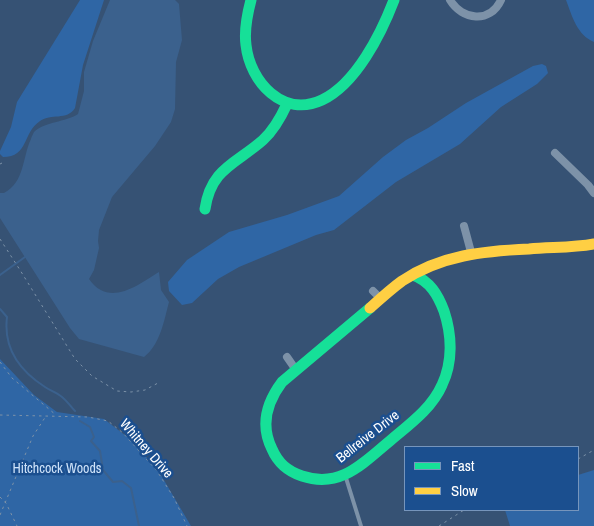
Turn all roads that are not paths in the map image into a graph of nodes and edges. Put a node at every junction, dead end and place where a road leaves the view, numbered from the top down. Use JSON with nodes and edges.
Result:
{"nodes":[{"id":1,"x":251,"y":0,"type":"edge"},
{"id":2,"x":394,"y":0,"type":"edge"},
{"id":3,"x":450,"y":0,"type":"edge"},
{"id":4,"x":501,"y":0,"type":"edge"},
{"id":5,"x":287,"y":104,"type":"junction"},
{"id":6,"x":555,"y":153,"type":"dead end"},
{"id":7,"x":594,"y":193,"type":"edge"},
{"id":8,"x":205,"y":209,"type":"dead end"},
{"id":9,"x":464,"y":226,"type":"dead end"},
{"id":10,"x":594,"y":244,"type":"edge"},
{"id":11,"x":471,"y":252,"type":"junction"},
{"id":12,"x":412,"y":275,"type":"junction"},
{"id":13,"x":287,"y":357,"type":"dead end"},
{"id":14,"x":296,"y":370,"type":"junction"},
{"id":15,"x":345,"y":476,"type":"junction"},
{"id":16,"x":362,"y":526,"type":"edge"}],
"edges":[{"from":1,"to":5,"type":"street"},
{"from":2,"to":5,"type":"street"},
{"from":3,"to":4,"type":"street"},
{"from":5,"to":8,"type":"street"},
{"from":6,"to":7,"type":"street"},
{"from":9,"to":11,"type":"street"},
{"from":10,"to":11,"type":"street","name":"Bellreive Drive"},
{"from":11,"to":12,"type":"street","name":"Bellreive Drive"},
{"from":12,"to":14,"type":"street","name":"Bellreive Drive"},
{"from":12,"to":15,"type":"street","name":"Bellreive Drive"},
{"from":13,"to":14,"type":"street"},
{"from":14,"to":15,"type":"street","name":"Bellreive Drive"},
{"from":15,"to":16,"type":"lane"}]}
